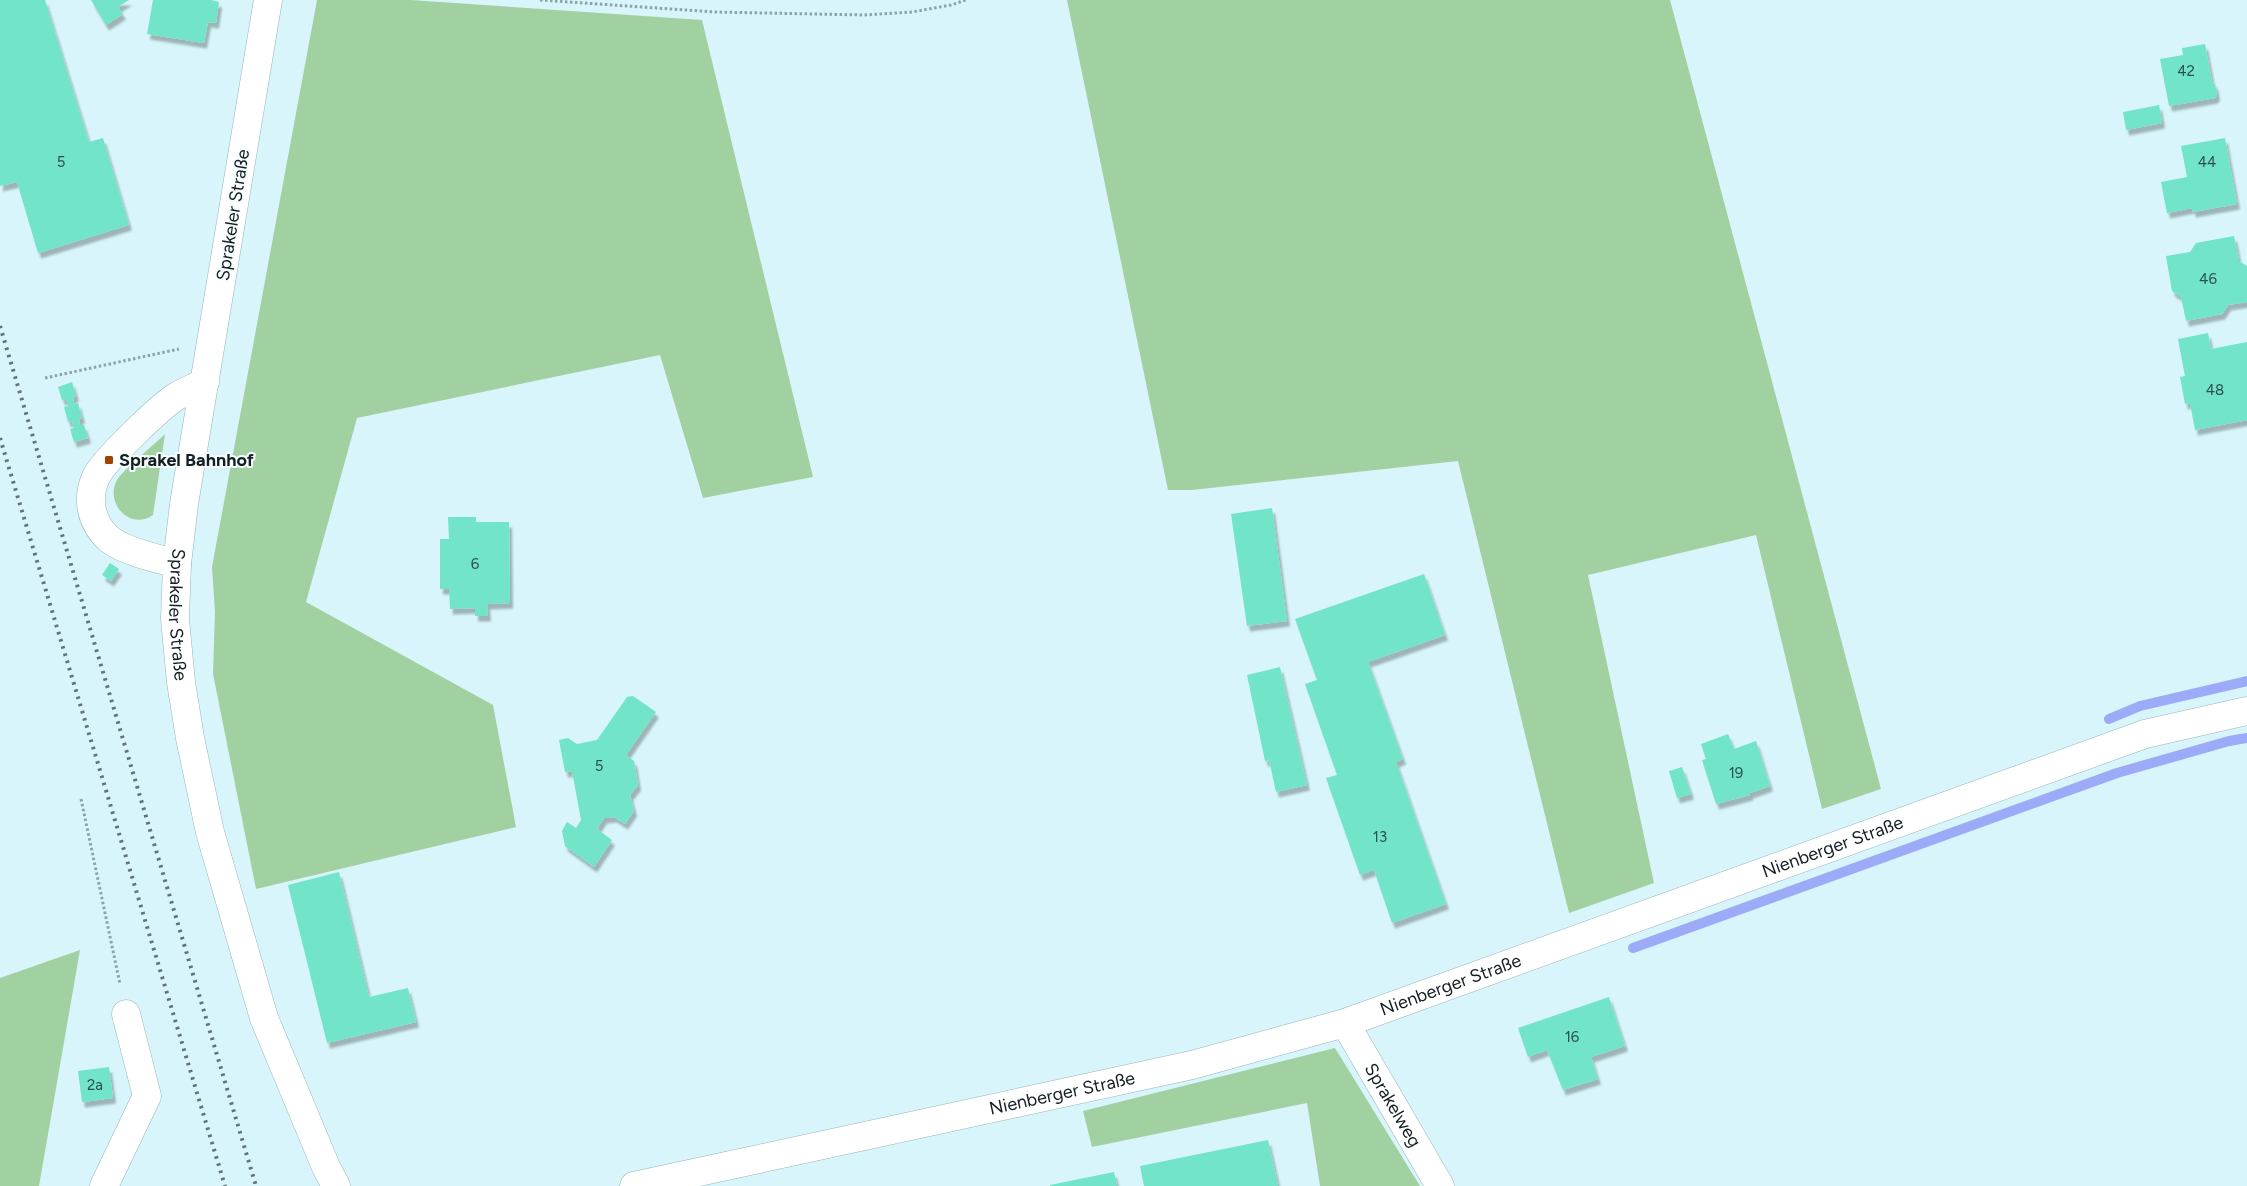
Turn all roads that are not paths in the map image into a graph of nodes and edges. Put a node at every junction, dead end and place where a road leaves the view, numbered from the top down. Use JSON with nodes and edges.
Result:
{"nodes":[{"id":1,"x":268,"y":0,"type":"edge"},
{"id":2,"x":205,"y":382,"type":"junction"},
{"id":3,"x":177,"y":564,"type":"junction"},
{"id":4,"x":2247,"y":710,"type":"edge"},
{"id":5,"x":126,"y":1014,"type":"road end"},
{"id":6,"x":1345,"y":1024,"type":"junction"},
{"id":7,"x":104,"y":1186,"type":"edge"},
{"id":8,"x":336,"y":1186,"type":"edge"},
{"id":9,"x":634,"y":1186,"type":"edge"},
{"id":10,"x":1440,"y":1186,"type":"edge"}],
"edges":[{"from":1,"to":2,"type":"street","name":"Sprakeler Straße"},
{"from":2,"to":3,"type":"street","name":"Sprakeler Straße"},
{"from":2,"to":3,"type":"street"},
{"from":3,"to":8,"type":"street","name":"Sprakeler Straße"},
{"from":4,"to":6,"type":"street","name":"Nienberger Straße"},
{"from":5,"to":7,"type":"street"},
{"from":6,"to":9,"type":"street","name":"Nienberger Straße"},
{"from":6,"to":10,"type":"street","name":"Sprakelweg"}]}
